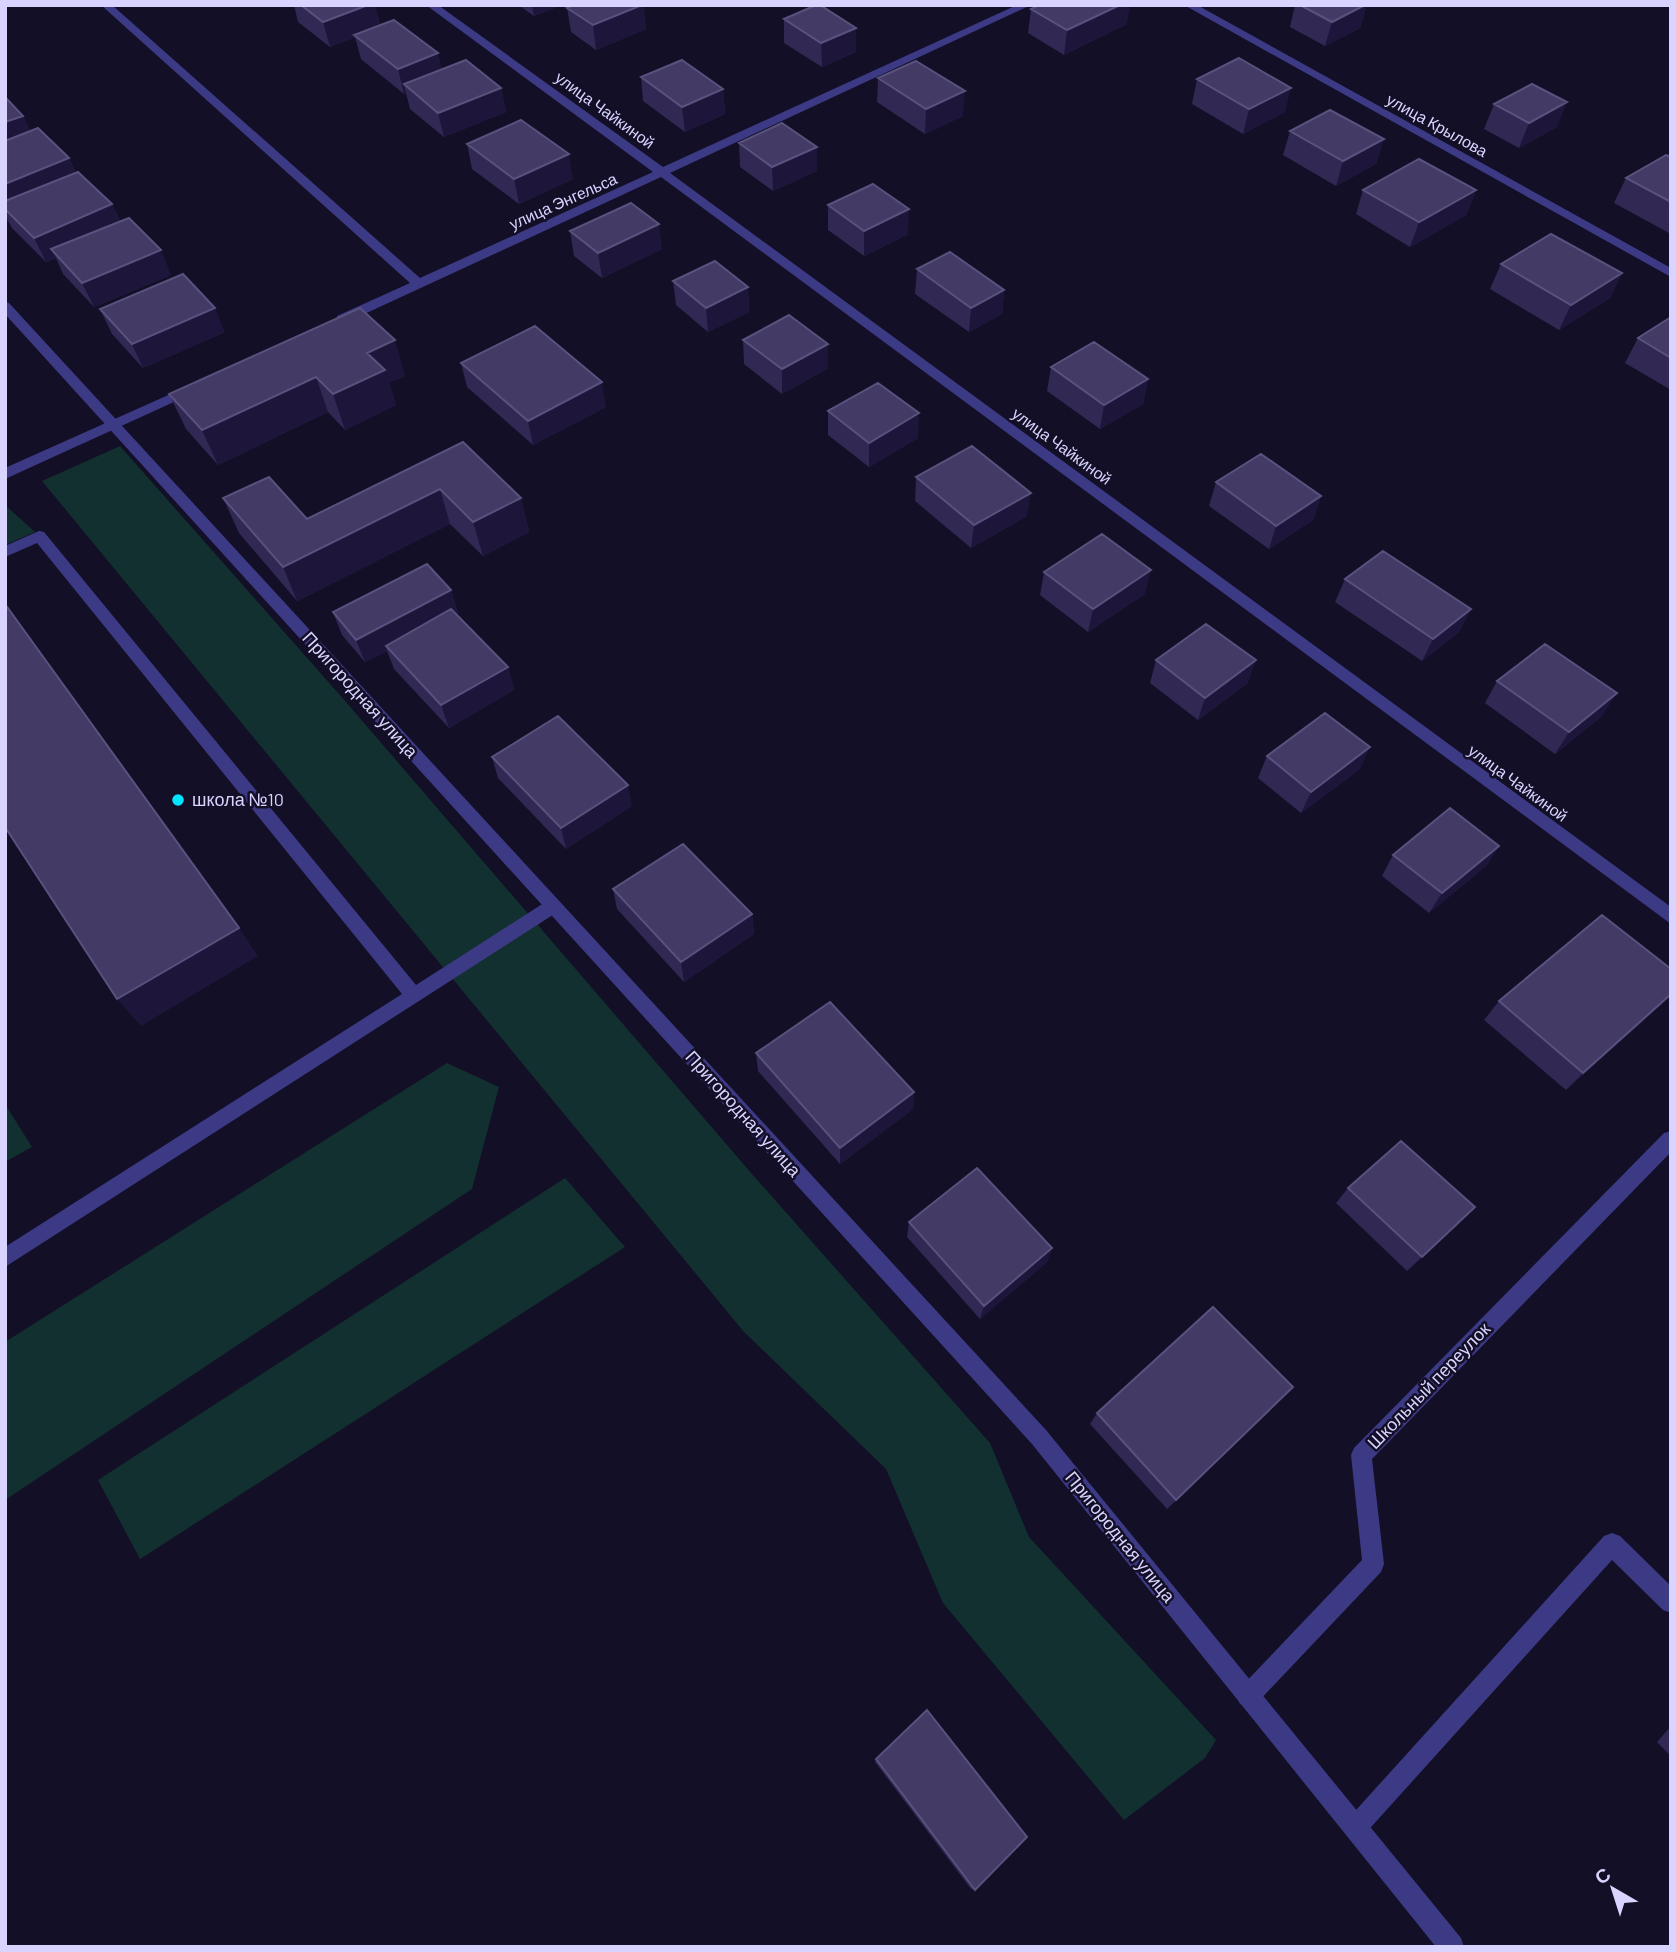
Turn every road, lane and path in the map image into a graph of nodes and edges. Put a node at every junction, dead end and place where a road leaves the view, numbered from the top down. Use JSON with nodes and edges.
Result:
{"nodes":[{"id":1,"x":106,"y":5,"type":"edge"},
{"id":2,"x":431,"y":5,"type":"edge"},
{"id":3,"x":1027,"y":5,"type":"edge"},
{"id":4,"x":1189,"y":5,"type":"edge"},
{"id":5,"x":663,"y":173,"type":"junction"},
{"id":6,"x":1671,"y":273,"type":"edge"},
{"id":7,"x":418,"y":284,"type":"junction"},
{"id":8,"x":5,"y":306,"type":"edge"},
{"id":9,"x":333,"y":323,"type":"edge"},
{"id":10,"x":211,"y":380,"type":"edge"},
{"id":11,"x":113,"y":426,"type":"junction"},
{"id":12,"x":5,"y":474,"type":"edge"},
{"id":13,"x":5,"y":552,"type":"edge"},
{"id":14,"x":553,"y":906,"type":"junction"},
{"id":15,"x":1671,"y":917,"type":"edge"},
{"id":16,"x":414,"y":996,"type":"junction"},
{"id":17,"x":1671,"y":1139,"type":"edge"},
{"id":18,"x":5,"y":1258,"type":"edge"},
{"id":19,"x":1671,"y":1602,"type":"edge"},
{"id":20,"x":1248,"y":1696,"type":"junction"},
{"id":21,"x":1355,"y":1828,"type":"junction"},
{"id":22,"x":1452,"y":1947,"type":"edge"}],
"edges":[{"from":1,"to":7,"type":"street"},
{"from":2,"to":5,"type":"street","name":"улица Чайкиной"},
{"from":3,"to":5,"type":"street","name":"улица Энгельса"},
{"from":4,"to":6,"type":"street","name":"улица Крылова"},
{"from":5,"to":7,"type":"street","name":"улица Энгельса"},
{"from":5,"to":15,"type":"street","name":"улица Чайкиной"},
{"from":7,"to":9,"type":"street","name":"улица Энгельса"},
{"from":8,"to":11,"type":"street","name":"Пригородная улица"},
{"from":10,"to":11,"type":"street"},
{"from":11,"to":12,"type":"street"},
{"from":11,"to":14,"type":"street","name":"Пригородная улица"},
{"from":13,"to":16,"type":"street"},
{"from":14,"to":16,"type":"street"},
{"from":14,"to":20,"type":"street","name":"Пригородная улица"},
{"from":16,"to":18,"type":"street"},
{"from":17,"to":20,"type":"street","name":"Школьный переулок"},
{"from":19,"to":21,"type":"street"},
{"from":20,"to":21,"type":"street","name":"Пригородная улица"},
{"from":21,"to":22,"type":"street","name":"Пригородная улица"}]}
